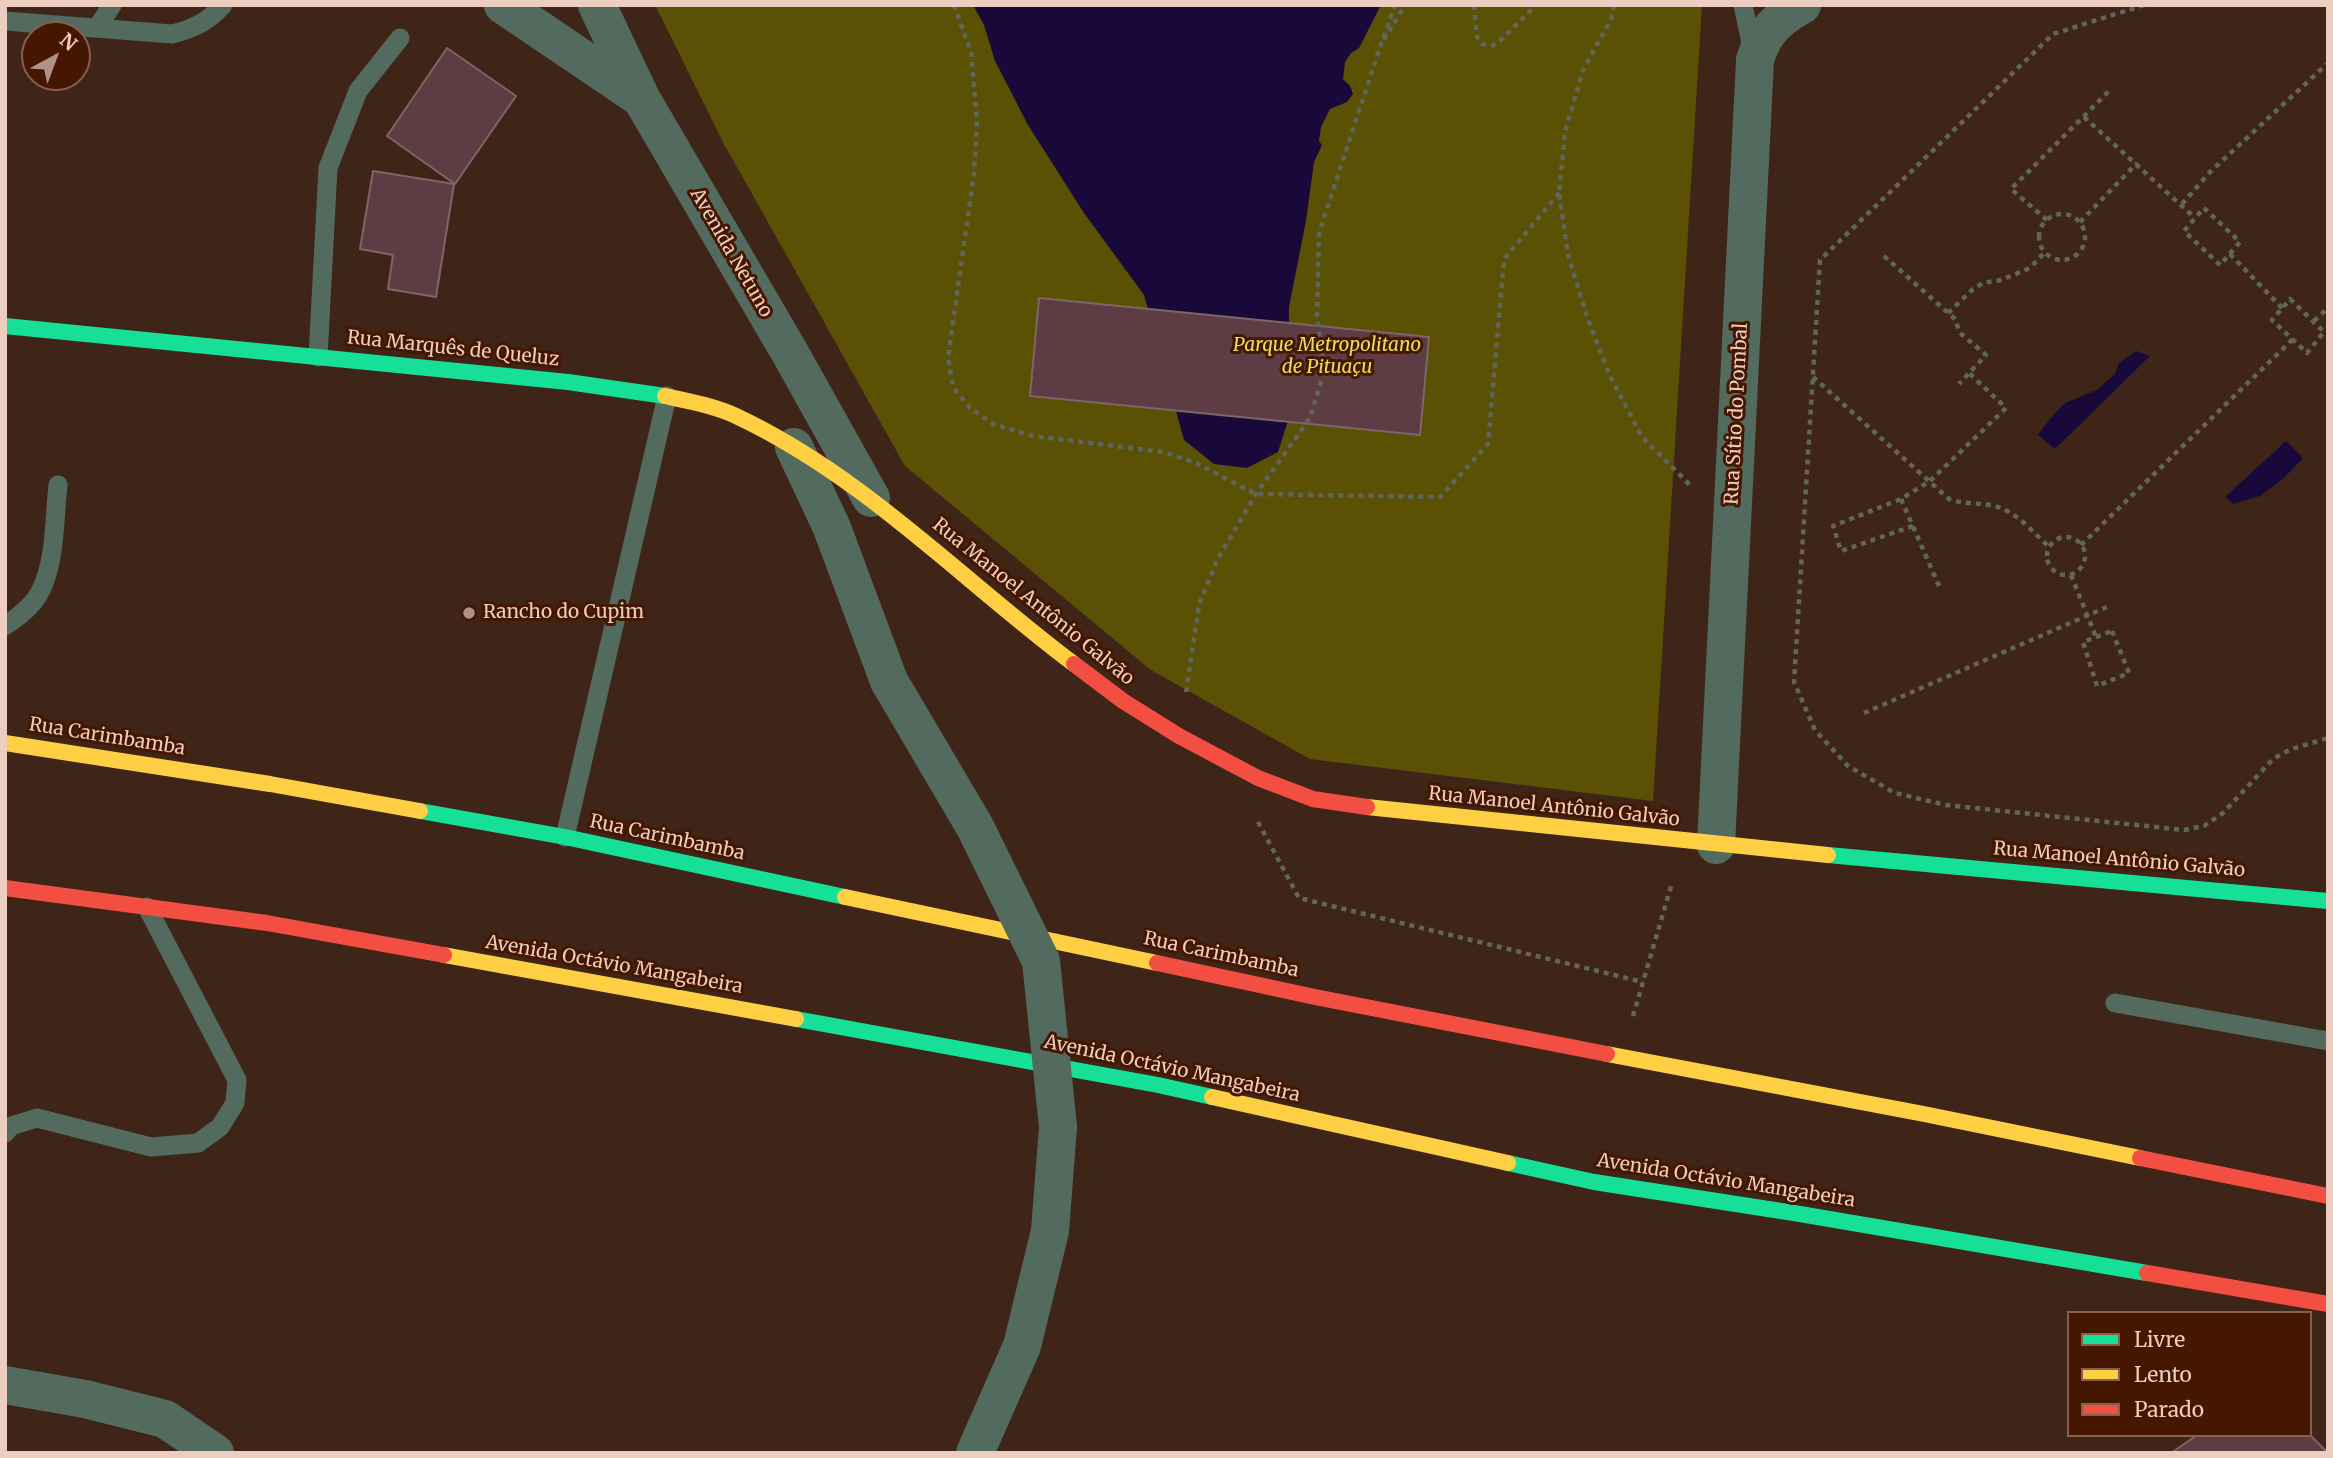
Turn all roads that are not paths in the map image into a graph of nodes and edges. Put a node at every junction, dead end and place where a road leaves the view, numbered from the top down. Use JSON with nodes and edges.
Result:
{"nodes":[{"id":1,"x":112,"y":5,"type":"edge"},
{"id":2,"x":223,"y":5,"type":"edge"},
{"id":3,"x":503,"y":5,"type":"edge"},
{"id":4,"x":597,"y":5,"type":"edge"},
{"id":5,"x":1742,"y":5,"type":"edge"},
{"id":6,"x":1802,"y":5,"type":"edge"},
{"id":7,"x":5,"y":21,"type":"edge"},
{"id":8,"x":97,"y":28,"type":"junction"},
{"id":9,"x":400,"y":38,"type":"dead end"},
{"id":10,"x":1755,"y":60,"type":"junction"},
{"id":11,"x":641,"y":98,"type":"junction"},
{"id":12,"x":5,"y":326,"type":"edge"},
{"id":13,"x":318,"y":357,"type":"junction"},
{"id":14,"x":667,"y":397,"type":"junction"},
{"id":15,"x":794,"y":447,"type":"junction"},
{"id":16,"x":58,"y":485,"type":"dead end"},
{"id":17,"x":871,"y":498,"type":"junction"},
{"id":18,"x":5,"y":626,"type":"edge"},
{"id":19,"x":5,"y":743,"type":"edge"},
{"id":20,"x":565,"y":837,"type":"junction"},
{"id":21,"x":1700,"y":843,"type":"junction"},
{"id":22,"x":5,"y":888,"type":"edge"},
{"id":23,"x":2328,"y":901,"type":"edge"},
{"id":24,"x":147,"y":907,"type":"junction"},
{"id":25,"x":2115,"y":1003,"type":"dead end"},
{"id":26,"x":2328,"y":1041,"type":"edge"},
{"id":27,"x":5,"y":1133,"type":"edge"},
{"id":28,"x":2328,"y":1196,"type":"edge"},
{"id":29,"x":2328,"y":1304,"type":"edge"},
{"id":30,"x":5,"y":1385,"type":"edge"},
{"id":31,"x":215,"y":1453,"type":"edge"},
{"id":32,"x":975,"y":1453,"type":"edge"}],
"edges":[{"from":1,"to":8,"type":"lane"},
{"from":2,"to":8,"type":"lane"},
{"from":3,"to":11,"type":"street"},
{"from":4,"to":11,"type":"street","name":"Avenida Netuno"},
{"from":5,"to":10,"type":"lane"},
{"from":6,"to":10,"type":"street","name":"Rua Sítio do Pombal"},
{"from":7,"to":8,"type":"lane"},
{"from":9,"to":13,"type":"lane"},
{"from":10,"to":21,"type":"street","name":"Rua Sítio do Pombal"},
{"from":11,"to":17,"type":"street","name":"Avenida Netuno"},
{"from":12,"to":13,"type":"main road","name":"Rua Marquês de Queluz"},
{"from":13,"to":14,"type":"main road","name":"Rua Marquês de Queluz"},
{"from":14,"to":15,"type":"main road","name":"Rua Marquês de Queluz"},
{"from":14,"to":20,"type":"lane"},
{"from":15,"to":17,"type":"main road","name":"Rua Marquês de Queluz"},
{"from":15,"to":32,"type":"street","bridge":true},
{"from":16,"to":18,"type":"lane"},
{"from":17,"to":21,"type":"main road","name":"Rua Manoel Antônio Galvão"},
{"from":19,"to":20,"type":"main road","name":"Rua Carimbamba"},
{"from":20,"to":28,"type":"main road","name":"Rua Carimbamba"},
{"from":21,"to":23,"type":"main road","name":"Rua Manoel Antônio Galvão"},
{"from":22,"to":24,"type":"main road","name":"Avenida Octávio Mangabeira"},
{"from":24,"to":27,"type":"lane"},
{"from":24,"to":29,"type":"main road","name":"Avenida Octávio Mangabeira"},
{"from":25,"to":26,"type":"lane"},
{"from":30,"to":31,"type":"street"}]}
